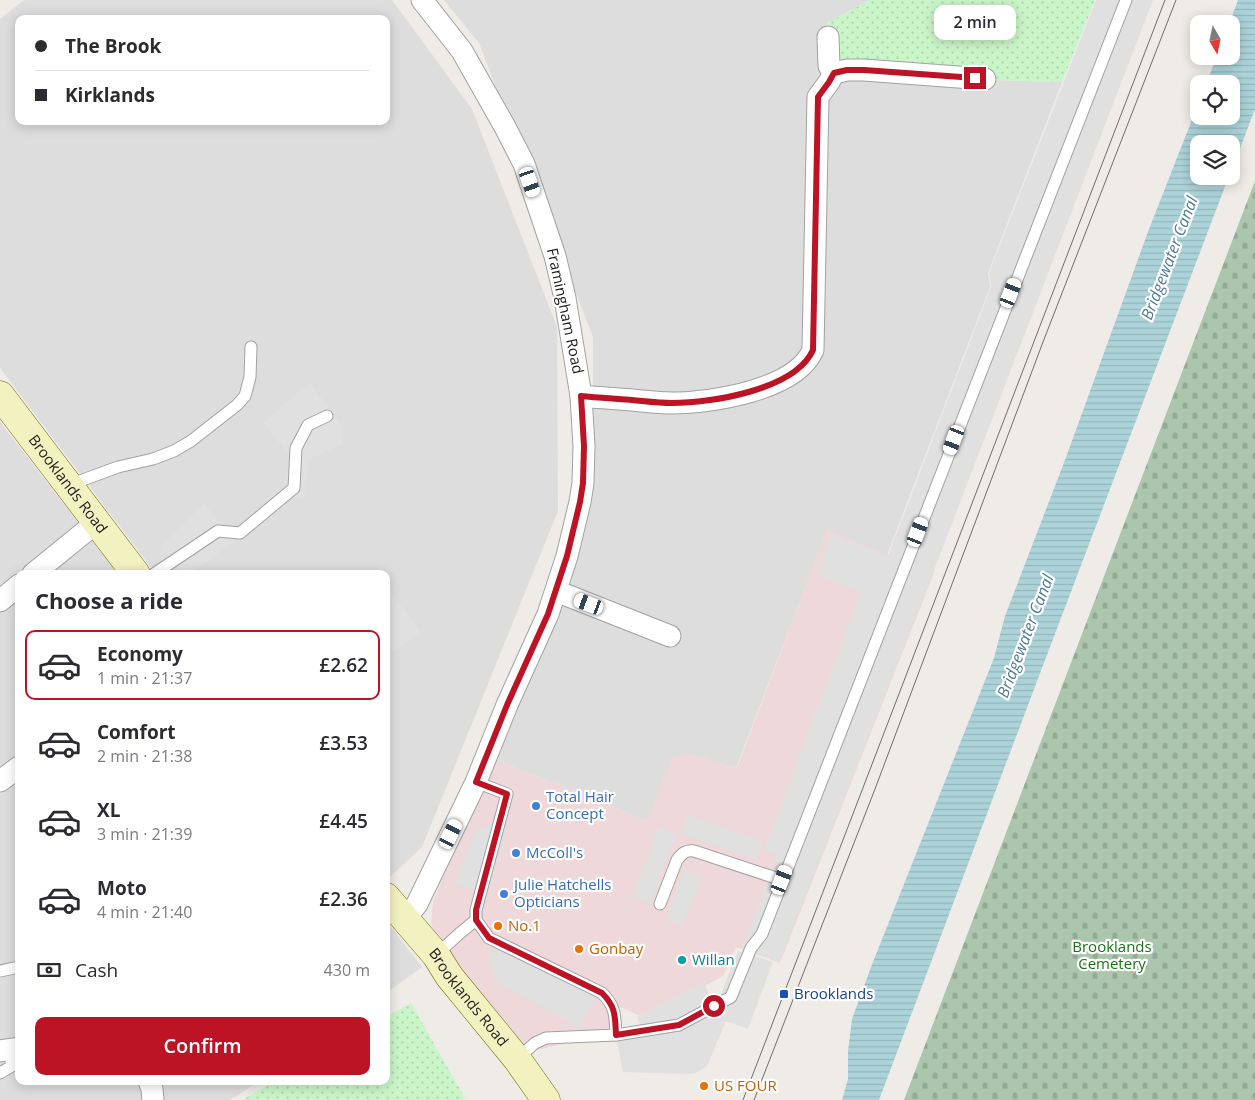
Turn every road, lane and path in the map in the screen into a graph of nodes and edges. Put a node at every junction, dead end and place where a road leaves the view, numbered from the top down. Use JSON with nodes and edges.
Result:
{"nodes":[{"id":1,"x":422,"y":0,"type":"edge"},
{"id":2,"x":1126,"y":0,"type":"edge"},
{"id":3,"x":828,"y":37,"type":"dead end"},
{"id":4,"x":834,"y":73,"type":"junction"},
{"id":5,"x":985,"y":79,"type":"dead end"},
{"id":6,"x":251,"y":347,"type":"dead end"},
{"id":7,"x":581,"y":396,"type":"junction"},
{"id":8,"x":3,"y":404,"type":"edge"},
{"id":9,"x":327,"y":416,"type":"dead end"},
{"id":10,"x":69,"y":485,"type":"junction"},
{"id":11,"x":97,"y":522,"type":"junction"},
{"id":12,"x":38,"y":570,"type":"edge"},
{"id":13,"x":133,"y":570,"type":"edge"},
{"id":14,"x":160,"y":570,"type":"edge"},
{"id":15,"x":15,"y":588,"type":"edge"},
{"id":16,"x":556,"y":591,"type":"junction"},
{"id":17,"x":0,"y":601,"type":"edge"},
{"id":18,"x":670,"y":636,"type":"dead end"},
{"id":19,"x":15,"y":770,"type":"edge"},
{"id":20,"x":0,"y":781,"type":"edge"},
{"id":21,"x":476,"y":782,"type":"junction"},
{"id":22,"x":782,"y":880,"type":"junction"},
{"id":23,"x":660,"y":904,"type":"dead end"},
{"id":24,"x":392,"y":905,"type":"edge"},
{"id":25,"x":476,"y":920,"type":"junction"},
{"id":26,"x":436,"y":955,"type":"junction"},
{"id":27,"x":15,"y":968,"type":"edge"},
{"id":28,"x":0,"y":971,"type":"edge"},
{"id":29,"x":616,"y":1035,"type":"junction"},
{"id":30,"x":9,"y":1050,"type":"edge"},
{"id":31,"x":518,"y":1059,"type":"junction"},
{"id":32,"x":0,"y":1073,"type":"edge"},
{"id":33,"x":150,"y":1085,"type":"edge"},
{"id":34,"x":153,"y":1100,"type":"edge"},
{"id":35,"x":546,"y":1100,"type":"edge"}],
"edges":[{"from":1,"to":7,"type":"street","name":"Framingham Road"},
{"from":2,"to":22,"type":"lane"},
{"from":3,"to":4,"type":"street"},
{"from":4,"to":5,"type":"street"},
{"from":4,"to":7,"type":"street"},
{"from":6,"to":10,"type":"lane"},
{"from":7,"to":16,"type":"street","name":"Framingham Road"},
{"from":8,"to":10,"type":"street","name":"Brooklands Road"},
{"from":9,"to":14,"type":"lane"},
{"from":10,"to":11,"type":"street","name":"Brooklands Road"},
{"from":11,"to":12,"type":"street"},
{"from":11,"to":13,"type":"street","name":"Brooklands Road"},
{"from":15,"to":17,"type":"street"},
{"from":16,"to":18,"type":"street"},
{"from":16,"to":21,"type":"street","name":"Framingham Road"},
{"from":19,"to":20,"type":"street"},
{"from":21,"to":24,"type":"street","name":"Framingham Road"},
{"from":21,"to":25,"type":"lane"},
{"from":22,"to":23,"type":"lane"},
{"from":22,"to":29,"type":"lane"},
{"from":24,"to":26,"type":"street","name":"Brooklands Road"},
{"from":25,"to":26,"type":"lane"},
{"from":25,"to":29,"type":"lane"},
{"from":26,"to":31,"type":"street","name":"Brooklands Road"},
{"from":27,"to":28,"type":"lane"},
{"from":29,"to":31,"type":"lane"},
{"from":30,"to":32,"type":"lane"},
{"from":31,"to":35,"type":"street","name":"Brooklands Road"},
{"from":33,"to":34,"type":"street"}]}
